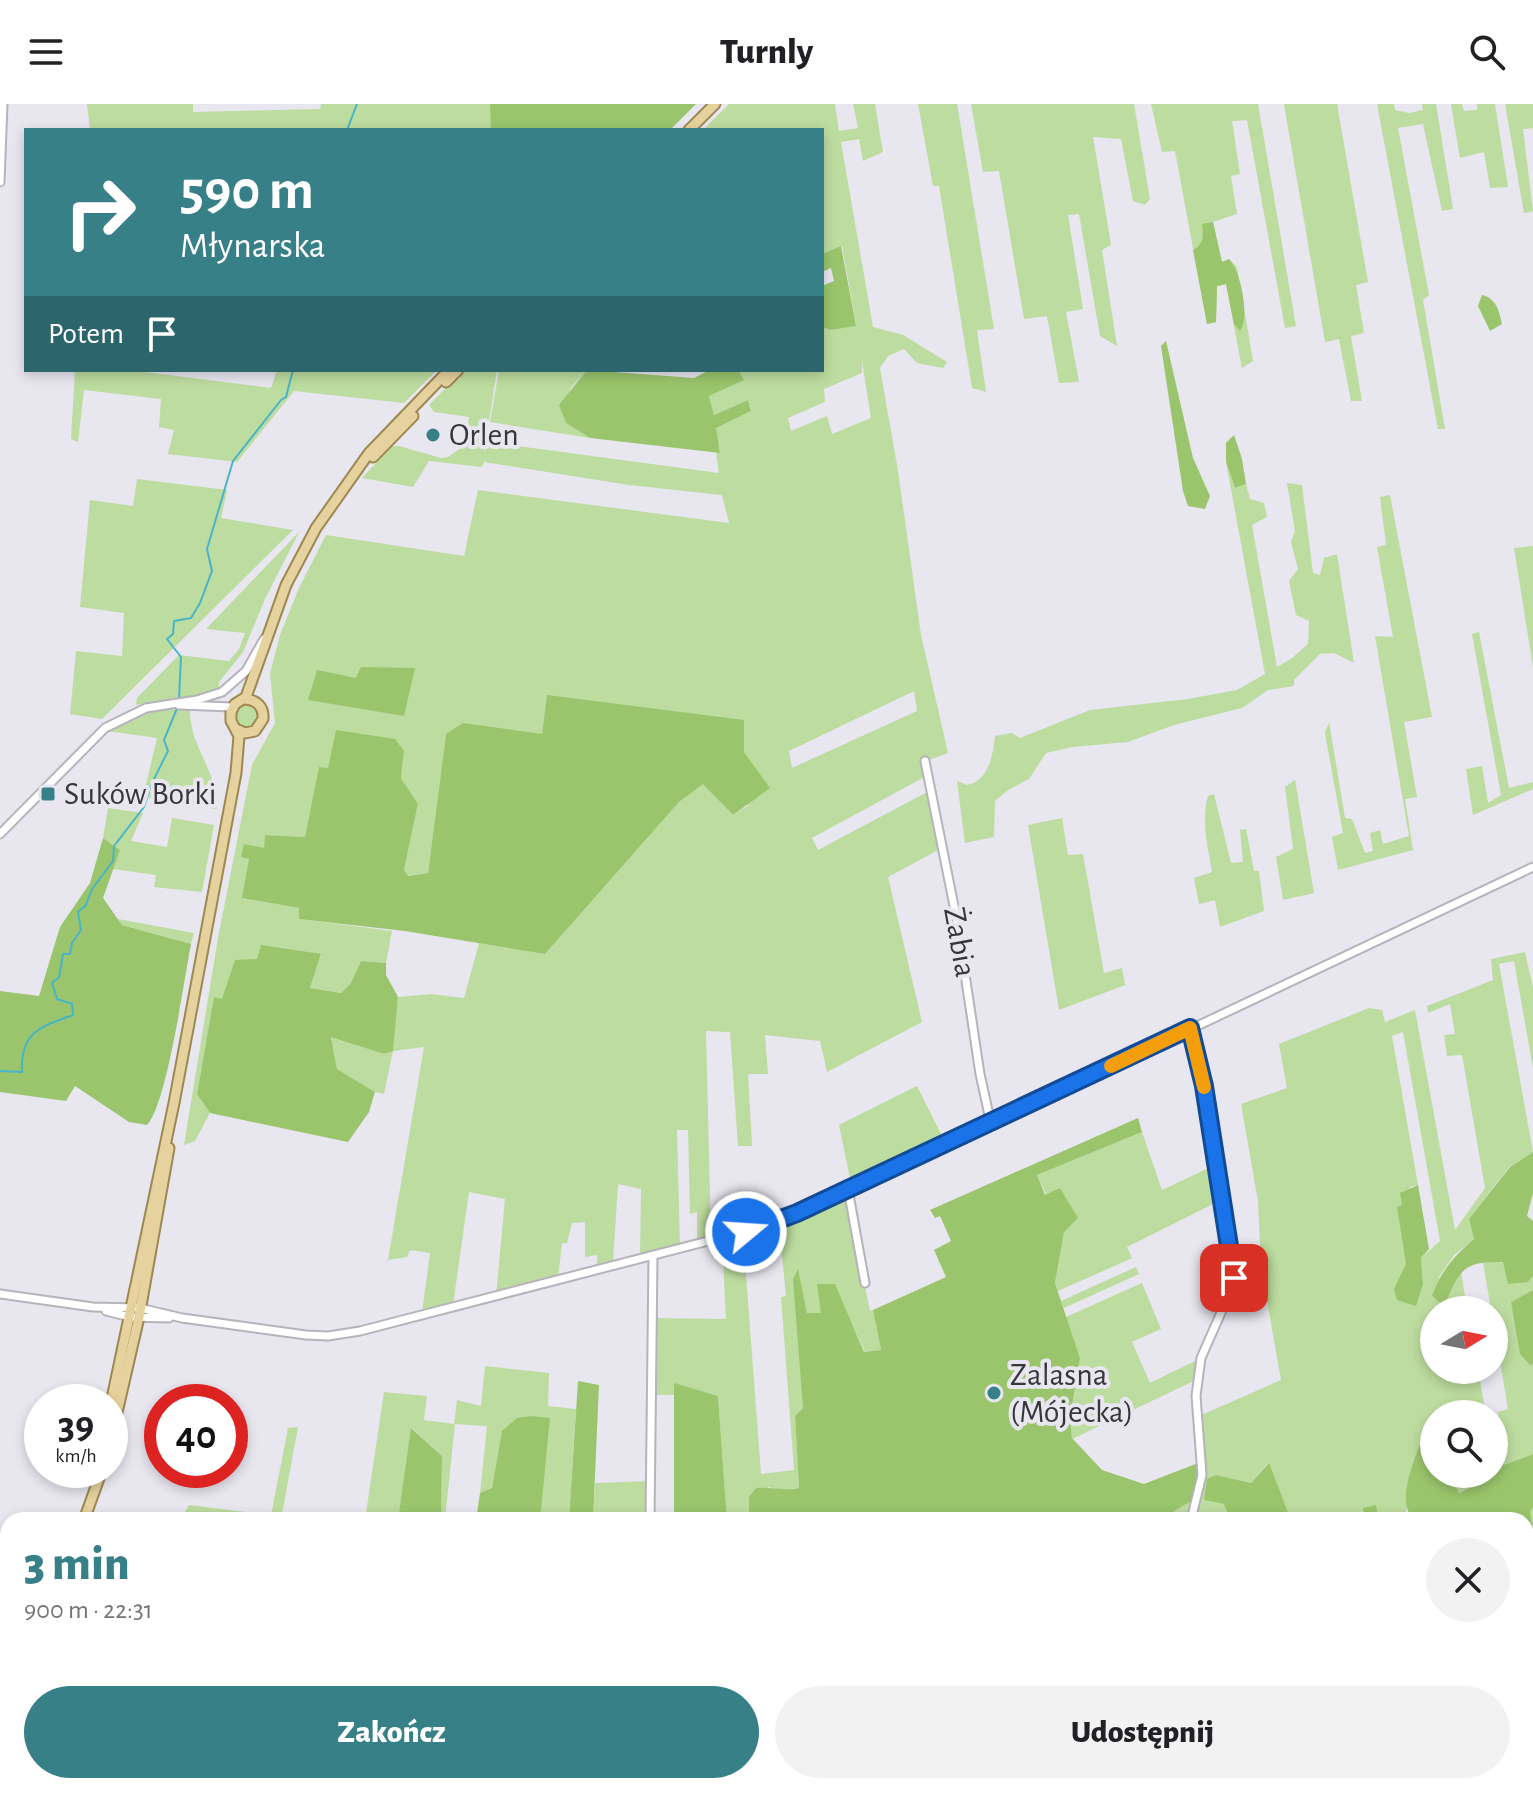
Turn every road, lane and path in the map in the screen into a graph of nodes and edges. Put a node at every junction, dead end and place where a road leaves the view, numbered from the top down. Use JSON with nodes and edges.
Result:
{"nodes":[{"id":1,"x":3,"y":104,"type":"edge"},
{"id":2,"x":715,"y":104,"type":"edge"},
{"id":3,"x":691,"y":128,"type":"edge"},
{"id":4,"x":0,"y":182,"type":"edge"},
{"id":5,"x":447,"y":372,"type":"edge"},
{"id":6,"x":456,"y":372,"type":"edge"},
{"id":7,"x":356,"y":473,"type":"junction"},
{"id":8,"x":267,"y":633,"type":"junction"},
{"id":9,"x":250,"y":700,"type":"junction"},
{"id":10,"x":179,"y":704,"type":"junction"},
{"id":11,"x":231,"y":712,"type":"junction"},
{"id":12,"x":243,"y":732,"type":"junction"},
{"id":13,"x":925,"y":761,"type":"dead end"},
{"id":14,"x":0,"y":834,"type":"edge"},
{"id":15,"x":1533,"y":867,"type":"edge"},
{"id":16,"x":1190,"y":1028,"type":"junction"},
{"id":17,"x":991,"y":1124,"type":"junction"},
{"id":18,"x":848,"y":1189,"type":"junction"},
{"id":19,"x":653,"y":1256,"type":"junction"},
{"id":20,"x":865,"y":1283,"type":"dead end"},
{"id":21,"x":0,"y":1294,"type":"edge"},
{"id":22,"x":135,"y":1312,"type":"junction"},
{"id":23,"x":116,"y":1384,"type":"edge"},
{"id":24,"x":121,"y":1384,"type":"edge"},
{"id":25,"x":92,"y":1488,"type":"edge"},
{"id":26,"x":96,"y":1488,"type":"edge"},
{"id":27,"x":86,"y":1512,"type":"edge"},
{"id":28,"x":87,"y":1512,"type":"edge"},
{"id":29,"x":650,"y":1512,"type":"edge"},
{"id":30,"x":1193,"y":1512,"type":"edge"}],
"edges":[{"from":1,"to":4,"type":"street"},
{"from":2,"to":3,"type":"main road"},
{"from":5,"to":7,"type":"main road"},
{"from":6,"to":7,"type":"main road"},
{"from":7,"to":8,"type":"main road"},
{"from":8,"to":9,"type":"main road"},
{"from":8,"to":10,"type":"street"},
{"from":9,"to":11,"type":"main road"},
{"from":9,"to":12,"type":"main road"},
{"from":10,"to":11,"type":"street"},
{"from":10,"to":14,"type":"street"},
{"from":11,"to":12,"type":"main road"},
{"from":12,"to":22,"type":"main road"},
{"from":13,"to":17,"type":"street","name":"Żabia"},
{"from":15,"to":16,"type":"street"},
{"from":16,"to":17,"type":"street"},
{"from":16,"to":30,"type":"street"},
{"from":17,"to":18,"type":"street"},
{"from":18,"to":19,"type":"street"},
{"from":18,"to":20,"type":"street"},
{"from":19,"to":22,"type":"street"},
{"from":19,"to":29,"type":"street"},
{"from":21,"to":22,"type":"street"},
{"from":22,"to":23,"type":"main road"},
{"from":22,"to":24,"type":"main road"},
{"from":25,"to":27,"type":"main road"},
{"from":26,"to":28,"type":"main road"}]}
